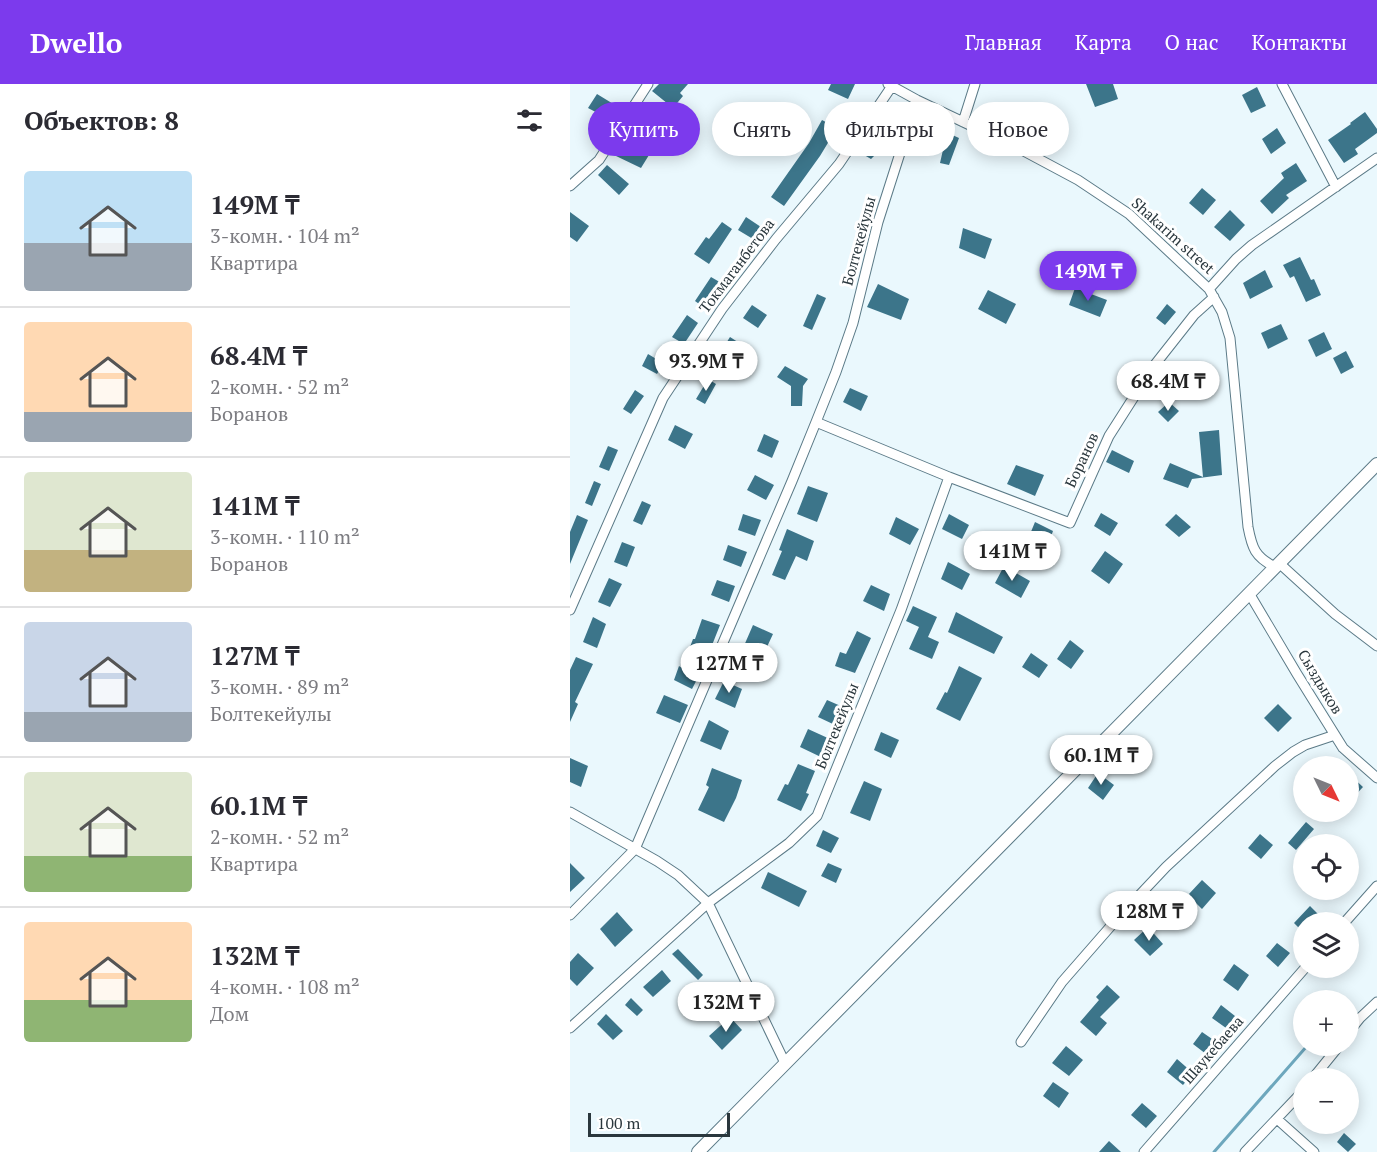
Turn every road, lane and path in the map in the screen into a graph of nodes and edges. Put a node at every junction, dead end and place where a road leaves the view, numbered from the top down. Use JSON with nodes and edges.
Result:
{"nodes":[{"id":1,"x":648,"y":84,"type":"edge"},
{"id":2,"x":975,"y":84,"type":"edge"},
{"id":3,"x":1282,"y":84,"type":"edge"},
{"id":4,"x":890,"y":85,"type":"edge"},
{"id":5,"x":917,"y":100,"type":"junction"},
{"id":6,"x":963,"y":122,"type":"junction"},
{"id":7,"x":1377,"y":158,"type":"edge"},
{"id":8,"x":570,"y":186,"type":"edge"},
{"id":9,"x":1336,"y":187,"type":"junction"},
{"id":10,"x":1212,"y":293,"type":"junction"},
{"id":11,"x":816,"y":423,"type":"junction"},
{"id":12,"x":1377,"y":464,"type":"edge"},
{"id":13,"x":949,"y":477,"type":"junction"},
{"id":14,"x":1277,"y":565,"type":"junction"},
{"id":15,"x":1249,"y":593,"type":"junction"},
{"id":16,"x":570,"y":610,"type":"edge"},
{"id":17,"x":1377,"y":646,"type":"edge"},
{"id":18,"x":1335,"y":735,"type":"junction"},
{"id":19,"x":1377,"y":778,"type":"edge"},
{"id":20,"x":570,"y":812,"type":"edge"},
{"id":21,"x":635,"y":849,"type":"junction"},
{"id":22,"x":1377,"y":886,"type":"edge"},
{"id":23,"x":708,"y":903,"type":"junction"},
{"id":24,"x":1354,"y":912,"type":"edge"},
{"id":25,"x":570,"y":915,"type":"edge"},
{"id":26,"x":1296,"y":978,"type":"edge"},
{"id":27,"x":1375,"y":1007,"type":"edge"},
{"id":28,"x":1359,"y":1022,"type":"edge"},
{"id":29,"x":570,"y":1028,"type":"edge"},
{"id":30,"x":1021,"y":1042,"type":"dead end"},
{"id":31,"x":1331,"y":1056,"type":"edge"},
{"id":32,"x":785,"y":1063,"type":"junction"},
{"id":33,"x":1320,"y":1068,"type":"edge"},
{"id":34,"x":1293,"y":1102,"type":"edge"},
{"id":35,"x":1277,"y":1119,"type":"junction"},
{"id":36,"x":698,"y":1152,"type":"edge"},
{"id":37,"x":1144,"y":1152,"type":"edge"},
{"id":38,"x":1245,"y":1152,"type":"edge"},
{"id":39,"x":1314,"y":1152,"type":"edge"}],
"edges":[{"from":1,"to":8,"type":"street"},
{"from":2,"to":6,"type":"street"},
{"from":3,"to":9,"type":"street"},
{"from":4,"to":5,"type":"street","name":"Shakarim street"},
{"from":4,"to":16,"type":"street","name":"Токмаганбетова"},
{"from":5,"to":6,"type":"street","name":"Shakarim street"},
{"from":5,"to":11,"type":"street","name":"Болтекейулы"},
{"from":6,"to":10,"type":"street","name":"Shakarim street"},
{"from":7,"to":9,"type":"street","name":"Боранов"},
{"from":9,"to":10,"type":"street","name":"Боранов"},
{"from":10,"to":13,"type":"street","name":"Боранов"},
{"from":10,"to":14,"type":"street","name":"Shakarim street"},
{"from":11,"to":13,"type":"street"},
{"from":11,"to":21,"type":"street","name":"Болтекейулы"},
{"from":12,"to":14,"type":"main road"},
{"from":13,"to":23,"type":"street","name":"Болтекейулы"},
{"from":14,"to":15,"type":"main road"},
{"from":14,"to":17,"type":"street","name":"Shakarim street"},
{"from":15,"to":18,"type":"street","name":"Сыздыков"},
{"from":15,"to":32,"type":"main road"},
{"from":18,"to":19,"type":"street","name":"Сыздыков"},
{"from":18,"to":30,"type":"street"},
{"from":20,"to":21,"type":"street"},
{"from":21,"to":23,"type":"street"},
{"from":21,"to":25,"type":"street","name":"Болтекейулы"},
{"from":22,"to":24,"type":"street"},
{"from":23,"to":29,"type":"street","name":"Болтекейулы"},
{"from":23,"to":32,"type":"street"},
{"from":26,"to":37,"type":"street","name":"Шаукебаева"},
{"from":27,"to":28,"type":"street"},
{"from":31,"to":33,"type":"street"},
{"from":32,"to":36,"type":"main road"},
{"from":34,"to":35,"type":"street"},
{"from":35,"to":38,"type":"street"},
{"from":35,"to":39,"type":"street"}]}
